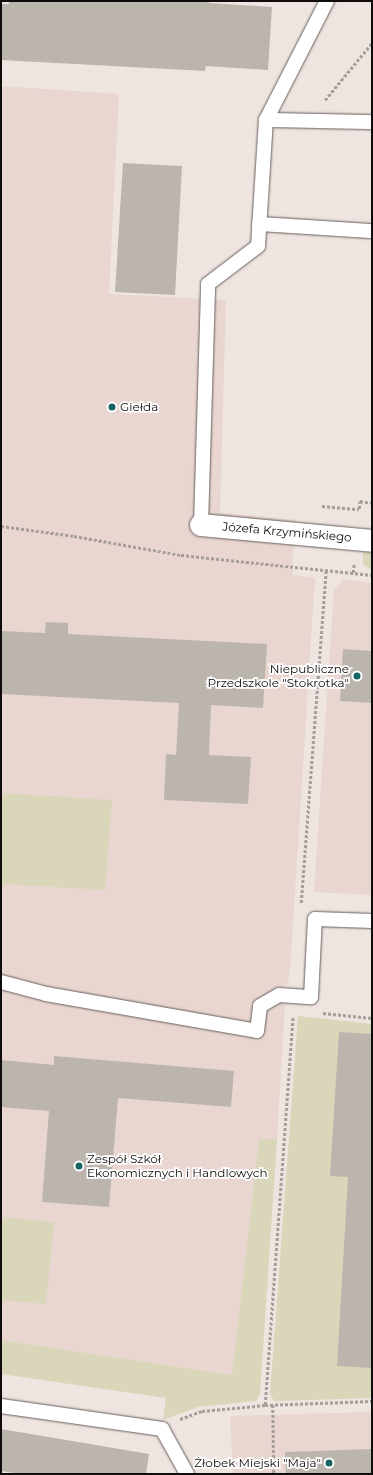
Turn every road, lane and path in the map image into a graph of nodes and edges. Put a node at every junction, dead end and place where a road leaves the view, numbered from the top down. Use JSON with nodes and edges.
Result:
{"nodes":[{"id":1,"x":327,"y":1,"type":"edge"},
{"id":2,"x":372,"y":43,"type":"edge"},
{"id":3,"x":323,"y":103,"type":"dead end"},
{"id":4,"x":266,"y":120,"type":"junction"},
{"id":5,"x":371,"y":122,"type":"dead end"},
{"id":6,"x":260,"y":224,"type":"junction"},
{"id":7,"x":371,"y":231,"type":"edge"},
{"id":8,"x":372,"y":503,"type":"edge"},
{"id":9,"x":322,"y":506,"type":"dead end"},
{"id":10,"x":201,"y":525,"type":"joint"},
{"id":11,"x":1,"y":526,"type":"edge"},
{"id":12,"x":372,"y":541,"type":"edge"},
{"id":13,"x":326,"y":571,"type":"junction"},
{"id":14,"x":372,"y":576,"type":"edge"},
{"id":15,"x":301,"y":909,"type":"dead end"},
{"id":16,"x":372,"y":921,"type":"edge"},
{"id":17,"x":1,"y":982,"type":"edge"},
{"id":18,"x":295,"y":995,"type":"junction"},
{"id":19,"x":317,"y":1013,"type":"dead end"},
{"id":20,"x":372,"y":1018,"type":"edge"},
{"id":21,"x":372,"y":1401,"type":"edge"},
{"id":22,"x":265,"y":1405,"type":"junction"},
{"id":23,"x":273,"y":1405,"type":"junction"},
{"id":24,"x":1,"y":1406,"type":"edge"},
{"id":25,"x":162,"y":1429,"type":"junction"},
{"id":26,"x":187,"y":1474,"type":"edge"},
{"id":27,"x":274,"y":1474,"type":"edge"}],
"edges":[{"from":1,"to":4,"type":"lane"},
{"from":2,"to":3,"type":"path"},
{"from":4,"to":5,"type":"lane"},
{"from":4,"to":6,"type":"lane"},
{"from":6,"to":7,"type":"lane"},
{"from":6,"to":10,"type":"lane"},
{"from":8,"to":9,"type":"path"},
{"from":10,"to":12,"type":"street","name":"Józefa Krzymińskiego"},
{"from":11,"to":13,"type":"path"},
{"from":13,"to":14,"type":"path"},
{"from":13,"to":15,"type":"path"},
{"from":16,"to":18,"type":"lane"},
{"from":17,"to":18,"type":"lane"},
{"from":18,"to":22,"type":"path"},
{"from":19,"to":20,"type":"path"},
{"from":21,"to":23,"type":"path"},
{"from":22,"to":23,"type":"path"},
{"from":22,"to":25,"type":"path"},
{"from":23,"to":27,"type":"path"},
{"from":24,"to":25,"type":"lane"},
{"from":25,"to":26,"type":"lane"}]}
